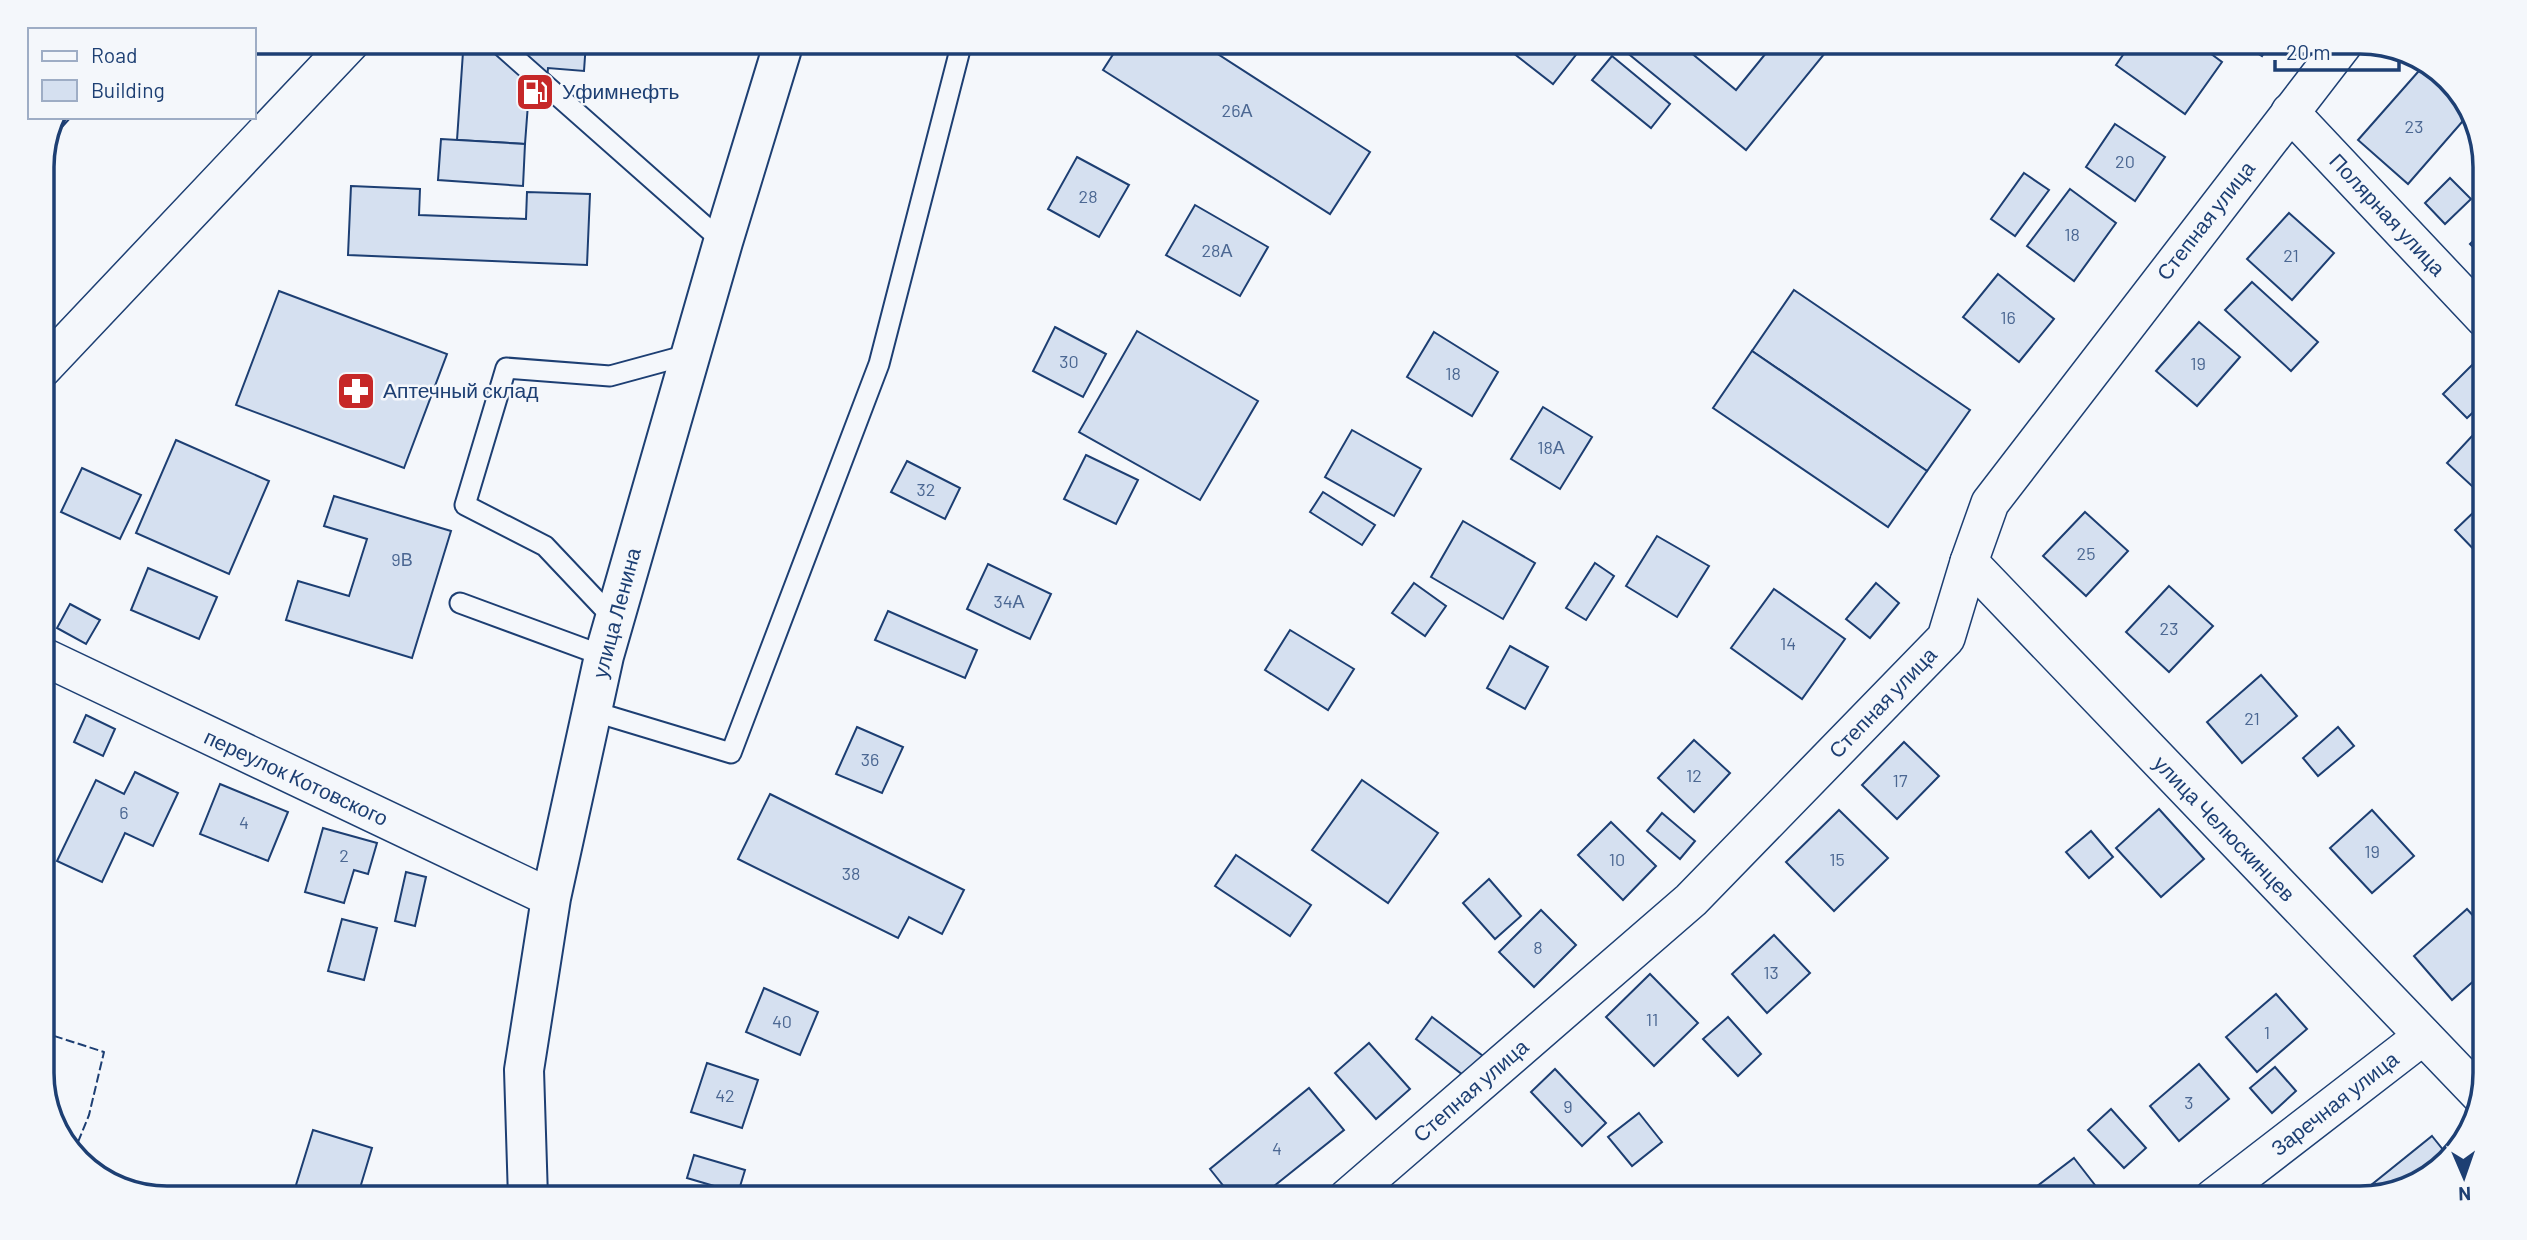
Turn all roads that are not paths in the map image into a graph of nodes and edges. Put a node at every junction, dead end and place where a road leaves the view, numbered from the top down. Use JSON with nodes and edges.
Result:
{"nodes":[{"id":1,"x":340,"y":54,"type":"edge"},
{"id":2,"x":511,"y":54,"type":"edge"},
{"id":3,"x":780,"y":54,"type":"edge"},
{"id":4,"x":959,"y":54,"type":"edge"},
{"id":5,"x":2336,"y":54,"type":"edge"},
{"id":6,"x":2290,"y":112,"type":"junction"},
{"id":7,"x":723,"y":242,"type":"junction"},
{"id":8,"x":2473,"y":305,"type":"edge"},
{"id":9,"x":691,"y":354,"type":"junction"},
{"id":10,"x":54,"y":356,"type":"edge"},
{"id":11,"x":1969,"y":562,"type":"junction"},
{"id":12,"x":460,"y":604,"type":"dead end"},
{"id":13,"x":614,"y":620,"type":"junction"},
{"id":14,"x":604,"y":656,"type":"junction"},
{"id":15,"x":54,"y":662,"type":"edge"},
{"id":16,"x":592,"y":710,"type":"junction"},
{"id":17,"x":551,"y":898,"type":"junction"},
{"id":18,"x":2423,"y":1036,"type":"junction"},
{"id":19,"x":2472,"y":1086,"type":"edge"},
{"id":20,"x":528,"y":1186,"type":"edge"},
{"id":21,"x":1361,"y":1186,"type":"edge"},
{"id":22,"x":2229,"y":1186,"type":"edge"}],
"edges":[{"from":1,"to":10,"type":"street"},
{"from":2,"to":7,"type":"lane"},
{"from":3,"to":7,"type":"highway","name":"улица Ленина"},
{"from":4,"to":16,"type":"lane"},
{"from":5,"to":6,"type":"street","name":"Степная улица"},
{"from":6,"to":8,"type":"street","name":"Полярная улица"},
{"from":6,"to":11,"type":"street","name":"Степная улица"},
{"from":7,"to":9,"type":"highway","name":"улица Ленина"},
{"from":9,"to":13,"type":"highway","name":"улица Ленина"},
{"from":9,"to":13,"type":"lane"},
{"from":11,"to":18,"type":"street","name":"улица Челюскинцев"},
{"from":11,"to":21,"type":"street","name":"Степная улица"},
{"from":12,"to":14,"type":"lane"},
{"from":13,"to":14,"type":"highway","name":"улица Ленина"},
{"from":14,"to":16,"type":"highway","name":"улица Ленина"},
{"from":15,"to":17,"type":"street","name":"переулок Котовского"},
{"from":16,"to":17,"type":"highway","name":"улица Ленина"},
{"from":17,"to":20,"type":"highway","name":"улица Ленина"},
{"from":18,"to":19,"type":"street","name":"улица Челюскинцев"},
{"from":18,"to":22,"type":"street","name":"Заречная улица"}]}
